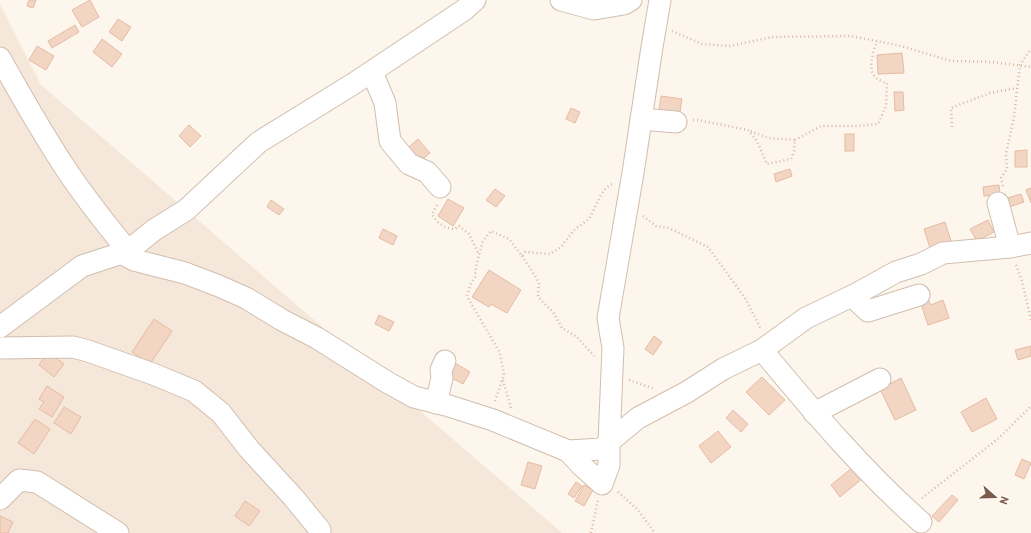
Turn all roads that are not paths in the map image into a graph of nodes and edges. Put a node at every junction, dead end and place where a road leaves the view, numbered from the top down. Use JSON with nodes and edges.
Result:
{"nodes":[{"id":1,"x":475,"y":0,"type":"edge"},
{"id":2,"x":561,"y":0,"type":"edge"},
{"id":3,"x":631,"y":0,"type":"edge"},
{"id":4,"x":660,"y":0,"type":"edge"},
{"id":5,"x":0,"y":58,"type":"edge"},
{"id":6,"x":372,"y":72,"type":"junction"},
{"id":7,"x":641,"y":119,"type":"junction"},
{"id":8,"x":676,"y":122,"type":"road end"},
{"id":9,"x":440,"y":187,"type":"road end"},
{"id":10,"x":998,"y":203,"type":"dead end"},
{"id":11,"x":1031,"y":243,"type":"edge"},
{"id":12,"x":1010,"y":247,"type":"junction"},
{"id":13,"x":124,"y":252,"type":"junction"},
{"id":14,"x":919,"y":295,"type":"dead end"},
{"id":15,"x":852,"y":296,"type":"junction"},
{"id":16,"x":0,"y":327,"type":"edge"},
{"id":17,"x":0,"y":348,"type":"edge"},
{"id":18,"x":762,"y":350,"type":"junction"},
{"id":19,"x":445,"y":361,"type":"dead end"},
{"id":20,"x":880,"y":379,"type":"dead end"},
{"id":21,"x":436,"y":403,"type":"junction"},
{"id":22,"x":814,"y":413,"type":"junction"},
{"id":23,"x":609,"y":442,"type":"junction"},
{"id":24,"x":568,"y":451,"type":"junction"},
{"id":25,"x":0,"y":499,"type":"edge"},
{"id":26,"x":914,"y":516,"type":"road end"},
{"id":27,"x":118,"y":533,"type":"edge"},
{"id":28,"x":320,"y":533,"type":"edge"}],
"edges":[{"from":1,"to":6,"type":"street"},
{"from":2,"to":3,"type":"street"},
{"from":4,"to":7,"type":"street"},
{"from":5,"to":13,"type":"street"},
{"from":6,"to":9,"type":"street"},
{"from":6,"to":13,"type":"street"},
{"from":7,"to":8,"type":"street"},
{"from":7,"to":23,"type":"street"},
{"from":10,"to":12,"type":"street"},
{"from":11,"to":12,"type":"street"},
{"from":12,"to":15,"type":"street"},
{"from":13,"to":16,"type":"street"},
{"from":13,"to":21,"type":"street"},
{"from":14,"to":15,"type":"street"},
{"from":15,"to":18,"type":"street"},
{"from":17,"to":28,"type":"street"},
{"from":18,"to":22,"type":"street"},
{"from":18,"to":23,"type":"street"},
{"from":19,"to":21,"type":"street"},
{"from":20,"to":22,"type":"street"},
{"from":21,"to":24,"type":"street"},
{"from":22,"to":26,"type":"street"},
{"from":23,"to":24,"type":"street"},
{"from":23,"to":24,"type":"street"},
{"from":25,"to":27,"type":"street"}]}
